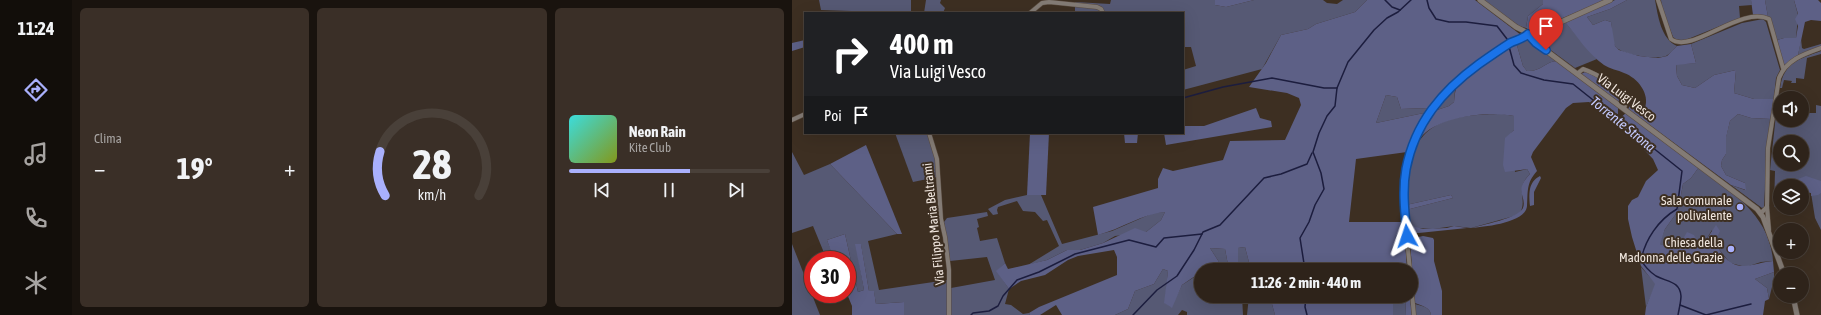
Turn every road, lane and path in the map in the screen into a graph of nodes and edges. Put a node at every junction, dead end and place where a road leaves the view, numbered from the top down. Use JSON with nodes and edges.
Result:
{"nodes":[{"id":1,"x":1480,"y":0,"type":"edge"},
{"id":2,"x":1610,"y":0,"type":"edge"},
{"id":3,"x":1658,"y":0,"type":"edge"},
{"id":4,"x":1031,"y":12,"type":"edge"},
{"id":5,"x":1102,"y":12,"type":"edge"},
{"id":6,"x":1528,"y":34,"type":"junction"},
{"id":7,"x":1821,"y":48,"type":"edge"},
{"id":8,"x":1783,"y":68,"type":"junction"},
{"id":9,"x":1578,"y":73,"type":"junction"},
{"id":10,"x":1624,"y":108,"type":"junction"},
{"id":11,"x":804,"y":114,"type":"edge"},
{"id":12,"x":792,"y":120,"type":"edge"},
{"id":13,"x":929,"y":134,"type":"edge"},
{"id":14,"x":1767,"y":207,"type":"junction"},
{"id":15,"x":1761,"y":213,"type":"junction"},
{"id":16,"x":1769,"y":236,"type":"junction"},
{"id":17,"x":1409,"y":263,"type":"edge"},
{"id":18,"x":1781,"y":267,"type":"edge"},
{"id":19,"x":1413,"y":303,"type":"edge"},
{"id":20,"x":1794,"y":303,"type":"edge"},
{"id":21,"x":949,"y":315,"type":"edge"},
{"id":22,"x":1414,"y":315,"type":"edge"},
{"id":23,"x":1797,"y":315,"type":"edge"}],
"edges":[{"from":1,"to":6,"type":"street","name":"Via Luigi Vesco"},
{"from":2,"to":6,"type":"street"},
{"from":3,"to":8,"type":"street"},
{"from":4,"to":5,"type":"street"},
{"from":6,"to":9,"type":"street","name":"Via Luigi Vesco"},
{"from":6,"to":17,"type":"street"},
{"from":7,"to":8,"type":"street"},
{"from":8,"to":14,"type":"street"},
{"from":9,"to":10,"type":"street","name":"Via Luigi Vesco"},
{"from":9,"to":10,"type":"street"},
{"from":10,"to":15,"type":"street","name":"Via Luigi Vesco"},
{"from":11,"to":12,"type":"street"},
{"from":13,"to":21,"type":"street","name":"Via Filippo Maria Beltrami"},
{"from":14,"to":15,"type":"street"},
{"from":14,"to":16,"type":"street"},
{"from":15,"to":16,"type":"street"},
{"from":16,"to":18,"type":"street"},
{"from":19,"to":22,"type":"street"},
{"from":20,"to":23,"type":"street"}]}
